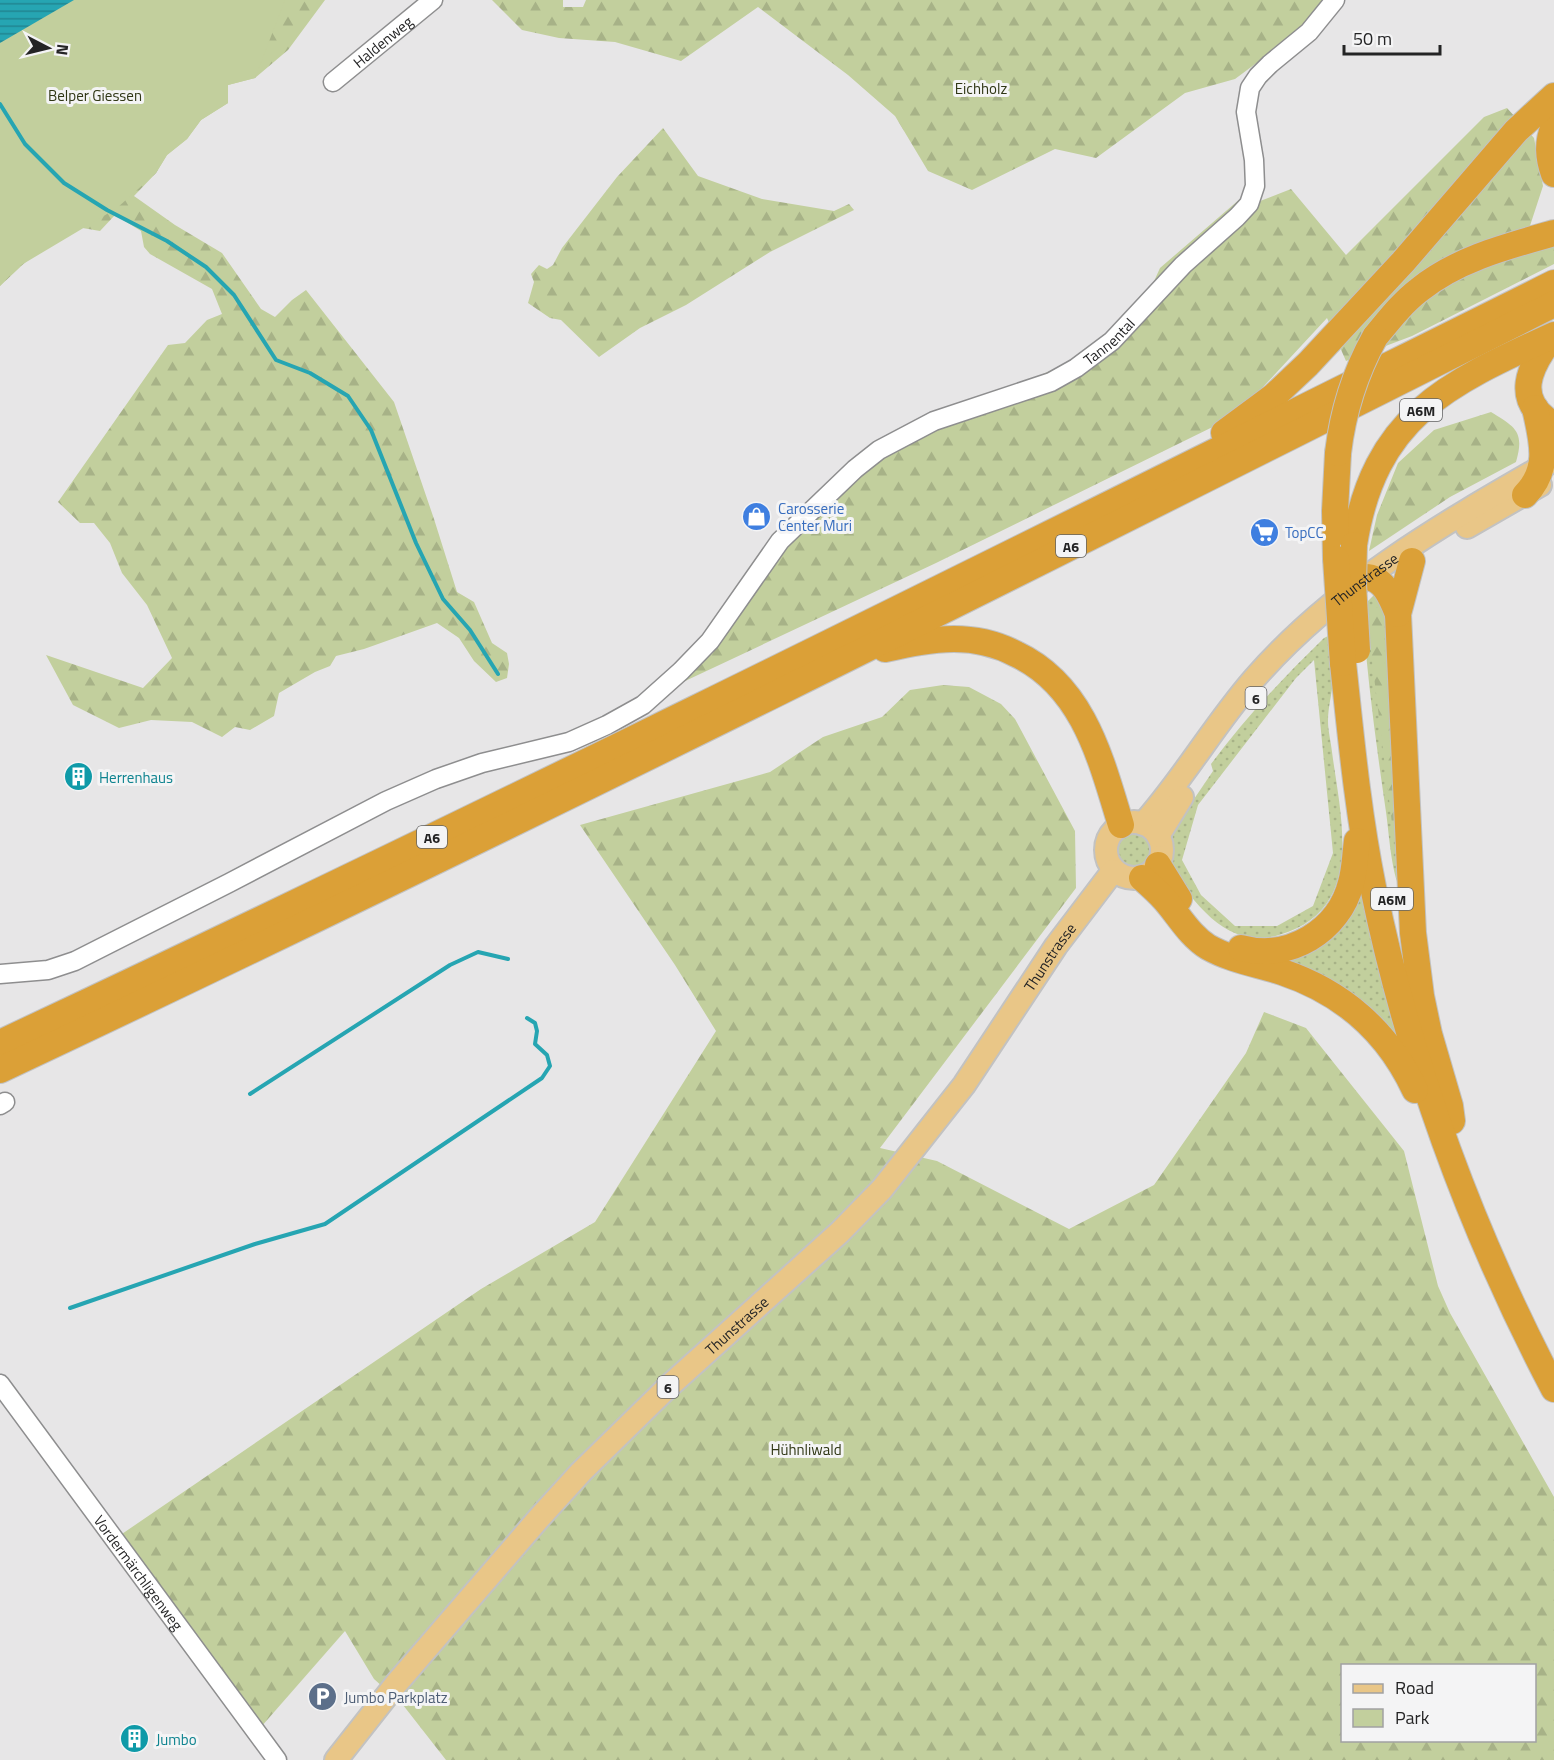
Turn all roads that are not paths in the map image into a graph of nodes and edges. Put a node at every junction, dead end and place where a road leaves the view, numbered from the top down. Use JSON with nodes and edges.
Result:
{"nodes":[{"id":1,"x":433,"y":0,"type":"edge"},
{"id":2,"x":1335,"y":0,"type":"edge"},
{"id":3,"x":333,"y":82,"type":"dead end"},
{"id":4,"x":1554,"y":96,"type":"edge"},
{"id":5,"x":1554,"y":126,"type":"edge"},
{"id":6,"x":1554,"y":174,"type":"edge"},
{"id":7,"x":1554,"y":233,"type":"edge"},
{"id":8,"x":1554,"y":283,"type":"edge"},
{"id":9,"x":1554,"y":304,"type":"edge"},
{"id":10,"x":1554,"y":335,"type":"edge"},
{"id":11,"x":1535,"y":408,"type":"junction"},
{"id":12,"x":1554,"y":425,"type":"edge"},
{"id":13,"x":1550,"y":468,"type":"edge"},
{"id":14,"x":1525,"y":495,"type":"joint"},
{"id":15,"x":1124,"y":498,"type":"junction"},
{"id":16,"x":1345,"y":552,"type":"junction"},
{"id":17,"x":1412,"y":561,"type":"junction"},
{"id":18,"x":1373,"y":580,"type":"junction"},
{"id":19,"x":1398,"y":614,"type":"junction"},
{"id":20,"x":856,"y":654,"type":"junction"},
{"id":21,"x":1350,"y":656,"type":"junction"},
{"id":22,"x":1361,"y":817,"type":"junction"},
{"id":23,"x":1141,"y":828,"type":"junction"},
{"id":24,"x":1113,"y":871,"type":"junction"},
{"id":25,"x":1150,"y":871,"type":"junction"},
{"id":26,"x":0,"y":974,"type":"edge"},
{"id":27,"x":0,"y":1043,"type":"edge"},
{"id":28,"x":0,"y":1070,"type":"edge"},
{"id":29,"x":1455,"y":1142,"type":"junction"},
{"id":30,"x":1469,"y":1205,"type":"junction"},
{"id":31,"x":1554,"y":1366,"type":"edge"},
{"id":32,"x":0,"y":1384,"type":"edge"},
{"id":33,"x":1554,"y":1389,"type":"edge"},
{"id":34,"x":277,"y":1760,"type":"edge"},
{"id":35,"x":336,"y":1760,"type":"edge"}],
"edges":[{"from":1,"to":3,"type":"street","name":"Haldenweg"},
{"from":2,"to":26,"type":"street","name":"Tannental"},
{"from":4,"to":15,"type":"highway"},
{"from":5,"to":6,"type":"highway"},
{"from":7,"to":16,"type":"highway","number":"A6M","bridge":true},
{"from":8,"to":15,"type":"highway","number":"A6"},
{"from":9,"to":20,"type":"highway","number":"A6"},
{"from":10,"to":11,"type":"highway"},
{"from":10,"to":16,"type":"highway","number":"A6M"},
{"from":11,"to":12,"type":"highway"},
{"from":11,"to":13,"type":"highway"},
{"from":13,"to":14,"type":"highway"},
{"from":13,"to":18,"type":"main road","name":"Thunstrasse","number":"6"},
{"from":14,"to":17,"type":"main road","name":"Thunstrasse","number":"6"},
{"from":15,"to":27,"type":"highway","number":"A6"},
{"from":16,"to":21,"type":"highway","number":"A6M","bridge":true},
{"from":17,"to":18,"type":"main road","name":"Thunstrasse","number":"6"},
{"from":17,"to":19,"type":"highway"},
{"from":18,"to":19,"type":"highway"},
{"from":18,"to":23,"type":"main road","name":"Thunstrasse","number":"6"},
{"from":19,"to":29,"type":"highway"},
{"from":20,"to":23,"type":"highway"},
{"from":20,"to":28,"type":"highway","number":"A6"},
{"from":21,"to":22,"type":"highway","number":"A6M"},
{"from":21,"to":29,"type":"highway","number":"A6M"},
{"from":22,"to":25,"type":"highway"},
{"from":22,"to":30,"type":"highway","number":"A6M"},
{"from":23,"to":24,"type":"main road"},
{"from":23,"to":25,"type":"main road"},
{"from":24,"to":25,"type":"main road"},
{"from":24,"to":35,"type":"main road","name":"Thunstrasse","number":"6"},
{"from":25,"to":30,"type":"highway"},
{"from":29,"to":31,"type":"highway","number":"A6M"},
{"from":30,"to":33,"type":"highway","number":"A6M"},
{"from":32,"to":34,"type":"street","name":"Vordermärchligenweg"}]}
